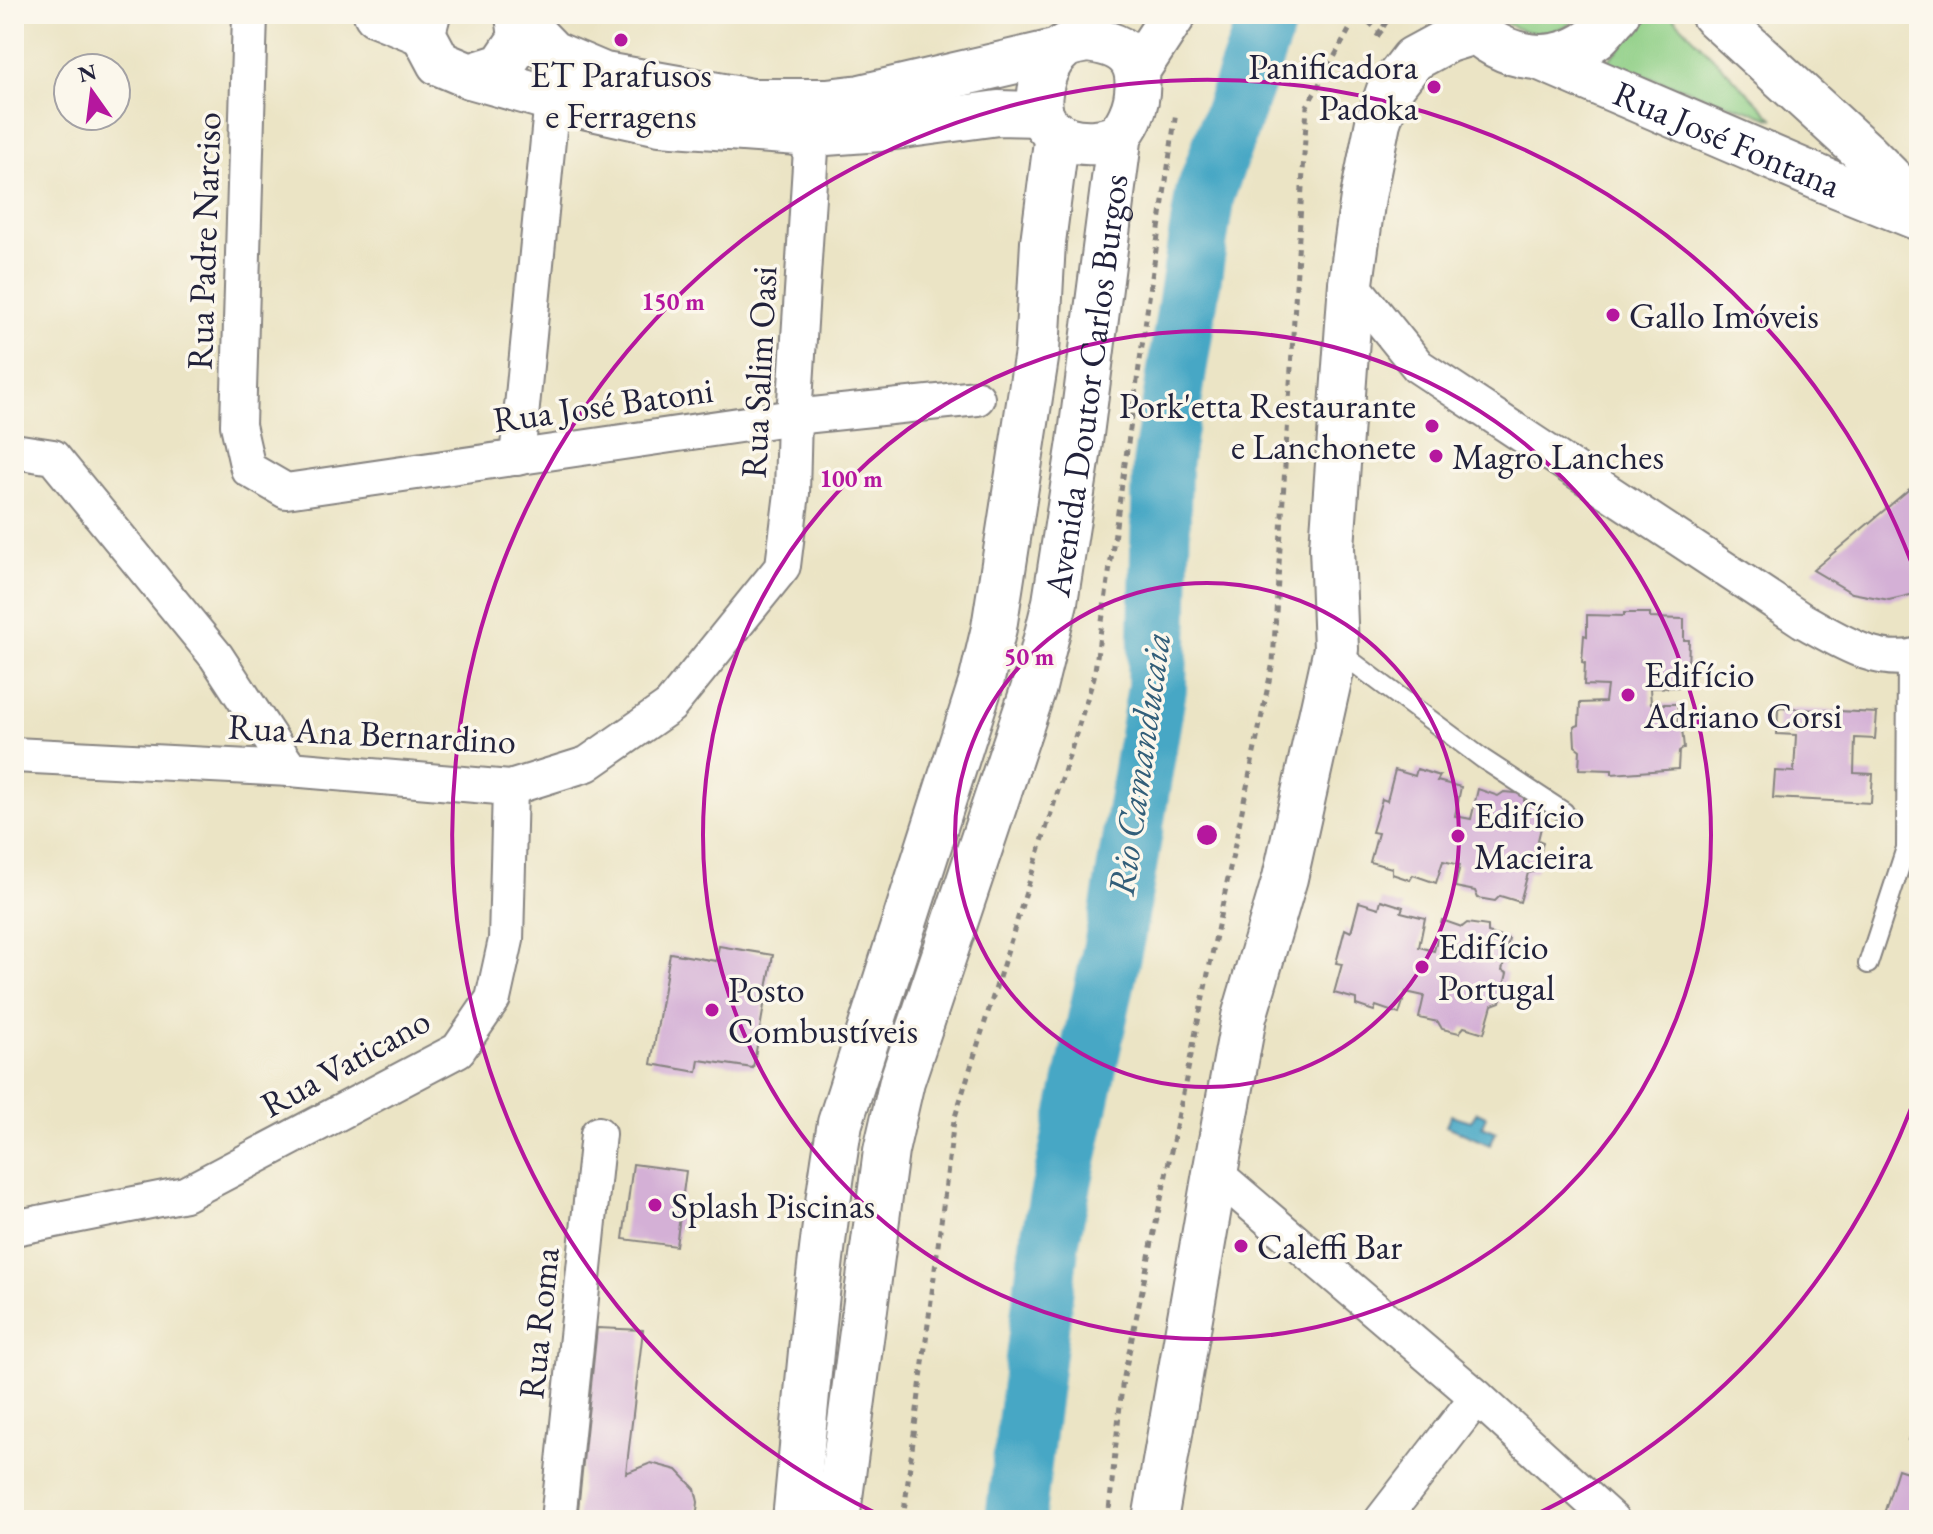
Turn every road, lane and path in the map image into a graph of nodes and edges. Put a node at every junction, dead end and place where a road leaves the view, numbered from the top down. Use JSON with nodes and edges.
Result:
{"nodes":[{"id":1,"x":250,"y":14,"type":"edge"},
{"id":2,"x":376,"y":14,"type":"edge"},
{"id":3,"x":1174,"y":14,"type":"edge"},
{"id":4,"x":1358,"y":14,"type":"edge"},
{"id":5,"x":1391,"y":14,"type":"edge"},
{"id":6,"x":1617,"y":14,"type":"edge"},
{"id":7,"x":1713,"y":14,"type":"edge"},
{"id":8,"x":518,"y":16,"type":"edge"},
{"id":9,"x":426,"y":23,"type":"edge"},
{"id":10,"x":1467,"y":23,"type":"edge"},
{"id":11,"x":1071,"y":36,"type":"edge"},
{"id":12,"x":1373,"y":43,"type":"dead end"},
{"id":13,"x":1538,"y":57,"type":"junction"},
{"id":14,"x":1138,"y":69,"type":"junction"},
{"id":15,"x":470,"y":76,"type":"junction"},
{"id":16,"x":552,"y":99,"type":"junction"},
{"id":17,"x":1049,"y":124,"type":"junction"},
{"id":18,"x":1120,"y":133,"type":"junction"},
{"id":19,"x":812,"y":134,"type":"junction"},
{"id":20,"x":1919,"y":207,"type":"edge"},
{"id":21,"x":1919,"y":218,"type":"edge"},
{"id":22,"x":1351,"y":283,"type":"junction"},
{"id":23,"x":977,"y":398,"type":"dead end"},
{"id":24,"x":794,"y":417,"type":"junction"},
{"id":25,"x":14,"y":451,"type":"edge"},
{"id":26,"x":517,"y":458,"type":"junction"},
{"id":27,"x":248,"y":469,"type":"joint"},
{"id":28,"x":783,"y":566,"type":"joint"},
{"id":29,"x":1336,"y":649,"type":"junction"},
{"id":30,"x":1913,"y":657,"type":"edge"},
{"id":31,"x":14,"y":755,"type":"edge"},
{"id":32,"x":290,"y":769,"type":"junction"},
{"id":33,"x":510,"y":788,"type":"junction"},
{"id":34,"x":1564,"y":812,"type":"dead end"},
{"id":35,"x":1868,"y":964,"type":"dead end"},
{"id":36,"x":598,"y":1134,"type":"dead end"},
{"id":37,"x":1215,"y":1173,"type":"junction"},
{"id":38,"x":14,"y":1228,"type":"edge"},
{"id":39,"x":1477,"y":1397,"type":"junction"},
{"id":40,"x":558,"y":1520,"type":"edge"},
{"id":41,"x":795,"y":1520,"type":"edge"},
{"id":42,"x":837,"y":1520,"type":"edge"},
{"id":43,"x":1108,"y":1520,"type":"edge"},
{"id":44,"x":1155,"y":1520,"type":"edge"},
{"id":45,"x":1382,"y":1520,"type":"edge"},
{"id":46,"x":1612,"y":1520,"type":"edge"}],
"edges":[{"from":1,"to":27,"type":"street","name":"Rua Padre Narciso"},
{"from":2,"to":9,"type":"street"},
{"from":3,"to":14,"type":"street"},
{"from":4,"to":43,"type":"path"},
{"from":5,"to":12,"type":"path"},
{"from":6,"to":13,"type":"street"},
{"from":7,"to":20,"type":"street","name":"Rua José Fontana"},
{"from":8,"to":11,"type":"street"},
{"from":8,"to":15,"type":"street"},
{"from":9,"to":15,"type":"street"},
{"from":10,"to":13,"type":"street","name":"Rua José Fontana"},
{"from":10,"to":22,"type":"street"},
{"from":11,"to":14,"type":"street"},
{"from":11,"to":17,"type":"street"},
{"from":13,"to":21,"type":"street","name":"Rua José Fontana"},
{"from":14,"to":18,"type":"street"},
{"from":15,"to":16,"type":"street"},
{"from":16,"to":19,"type":"street"},
{"from":16,"to":26,"type":"street"},
{"from":17,"to":18,"type":"street"},
{"from":17,"to":19,"type":"street"},
{"from":17,"to":41,"type":"street","name":"Avenida Doutor Carlos Burgos"},
{"from":18,"to":42,"type":"street","name":"Avenida Doutor Carlos Burgos"},
{"from":19,"to":24,"type":"street","name":"Rua Salim Oasi"},
{"from":22,"to":29,"type":"street"},
{"from":22,"to":30,"type":"street"},
{"from":23,"to":24,"type":"street","name":"Rua José Batoni"},
{"from":24,"to":26,"type":"street","name":"Rua José Batoni"},
{"from":24,"to":28,"type":"street","name":"Rua Salim Oasi"},
{"from":25,"to":32,"type":"street"},
{"from":26,"to":27,"type":"street","name":"Rua José Batoni"},
{"from":28,"to":33,"type":"street","name":"Rua Ana Bernardino"},
{"from":29,"to":34,"type":"lane"},
{"from":29,"to":37,"type":"street"},
{"from":30,"to":35,"type":"lane"},
{"from":31,"to":32,"type":"street","name":"Rua Ana Bernardino"},
{"from":32,"to":33,"type":"street","name":"Rua Ana Bernardino"},
{"from":33,"to":38,"type":"street","name":"Rua Vaticano"},
{"from":36,"to":40,"type":"street","name":"Rua Roma"},
{"from":37,"to":39,"type":"street"},
{"from":37,"to":44,"type":"street"},
{"from":39,"to":45,"type":"street"},
{"from":39,"to":46,"type":"street"}]}
